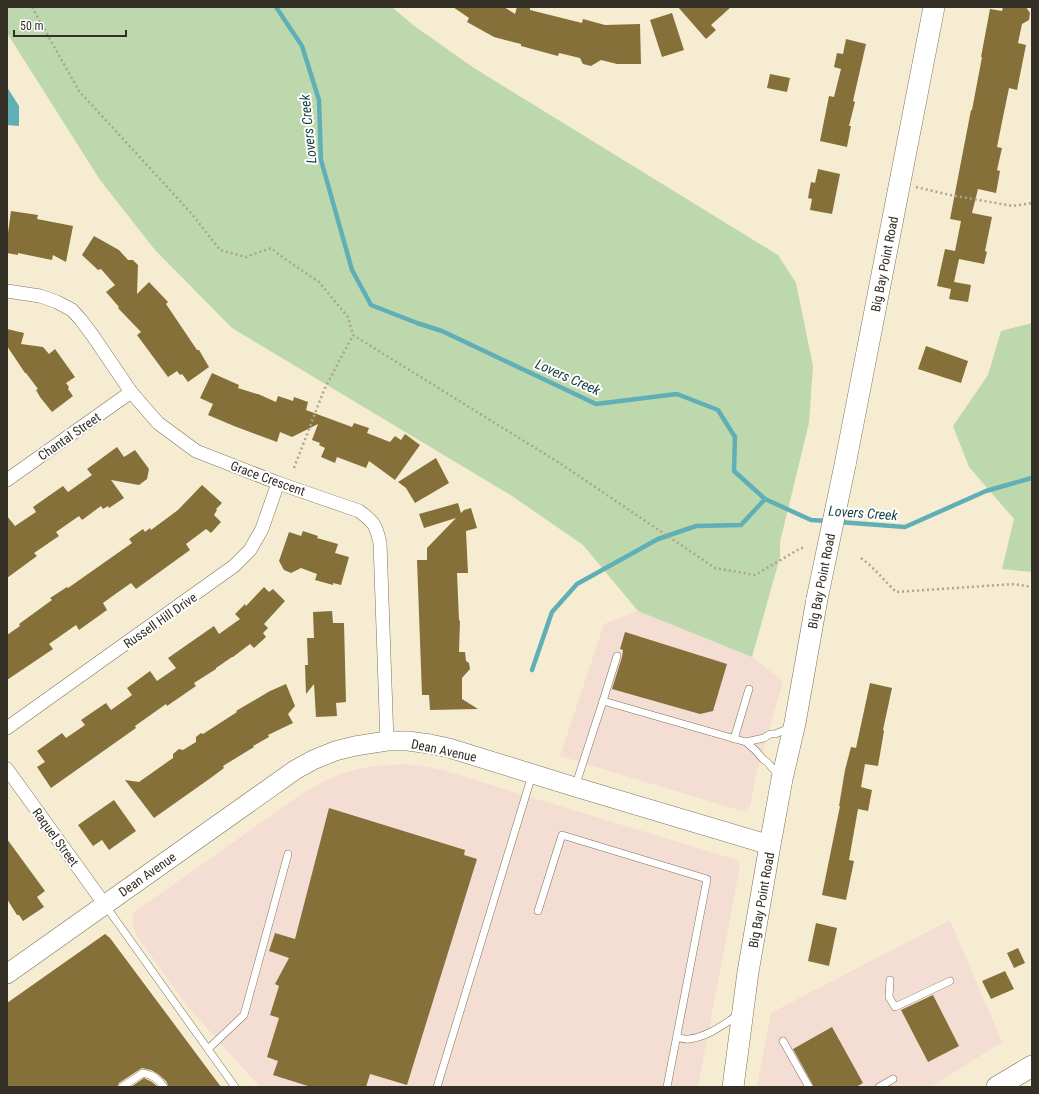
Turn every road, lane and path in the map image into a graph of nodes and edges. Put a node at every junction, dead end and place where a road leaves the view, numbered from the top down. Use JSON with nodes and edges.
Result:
{"nodes":[{"id":1,"x":32,"y":7,"type":"edge"},
{"id":2,"x":934,"y":7,"type":"edge"},
{"id":3,"x":900,"y":184,"type":"junction"},
{"id":4,"x":1032,"y":203,"type":"edge"},
{"id":5,"x":7,"y":291,"type":"edge"},
{"id":6,"x":353,"y":334,"type":"junction"},
{"id":7,"x":131,"y":392,"type":"junction"},
{"id":8,"x":294,"y":468,"type":"dead end"},
{"id":9,"x":7,"y":480,"type":"edge"},
{"id":10,"x":278,"y":483,"type":"junction"},
{"id":11,"x":806,"y":548,"type":"dead end"},
{"id":12,"x":861,"y":558,"type":"dead end"},
{"id":13,"x":1032,"y":587,"type":"edge"},
{"id":14,"x":617,"y":656,"type":"dead end"},
{"id":15,"x":749,"y":689,"type":"dead end"},
{"id":16,"x":603,"y":701,"type":"junction"},
{"id":17,"x":795,"y":723,"type":"junction"},
{"id":18,"x":7,"y":728,"type":"edge"},
{"id":19,"x":734,"y":739,"type":"junction"},
{"id":20,"x":387,"y":741,"type":"junction"},
{"id":21,"x":746,"y":742,"type":"junction"},
{"id":22,"x":7,"y":769,"type":"edge"},
{"id":23,"x":532,"y":773,"type":"junction"},
{"id":24,"x":782,"y":779,"type":"junction"},
{"id":25,"x":575,"y":787,"type":"junction"},
{"id":26,"x":770,"y":845,"type":"junction"},
{"id":27,"x":288,"y":854,"type":"dead end"},
{"id":28,"x":104,"y":905,"type":"junction"},
{"id":29,"x":538,"y":911,"type":"dead end"},
{"id":30,"x":7,"y":974,"type":"edge"},
{"id":31,"x":890,"y":980,"type":"dead end"},
{"id":32,"x":950,"y":981,"type":"dead end"},
{"id":33,"x":742,"y":1013,"type":"junction"},
{"id":34,"x":677,"y":1037,"type":"junction"},
{"id":35,"x":783,"y":1041,"type":"dead end"},
{"id":36,"x":208,"y":1048,"type":"junction"},
{"id":37,"x":1032,"y":1066,"type":"edge"},
{"id":38,"x":893,"y":1079,"type":"dead end"},
{"id":39,"x":122,"y":1087,"type":"edge"},
{"id":40,"x":164,"y":1087,"type":"edge"},
{"id":41,"x":235,"y":1087,"type":"edge"},
{"id":42,"x":437,"y":1087,"type":"edge"},
{"id":43,"x":667,"y":1087,"type":"edge"},
{"id":44,"x":732,"y":1087,"type":"edge"},
{"id":45,"x":809,"y":1087,"type":"edge"},
{"id":46,"x":879,"y":1087,"type":"edge"},
{"id":47,"x":997,"y":1087,"type":"edge"}],
"edges":[{"from":1,"to":6,"type":"path"},
{"from":2,"to":3,"type":"main road","name":"Big Bay Point Road"},
{"from":3,"to":4,"type":"path"},
{"from":3,"to":17,"type":"main road","name":"Big Bay Point Road","bridge":true},
{"from":5,"to":7,"type":"street","name":"Grace Crescent"},
{"from":6,"to":8,"type":"path"},
{"from":6,"to":11,"type":"path"},
{"from":7,"to":9,"type":"street","name":"Chantal Street"},
{"from":7,"to":10,"type":"street","name":"Grace Crescent"},
{"from":10,"to":18,"type":"street","name":"Russell Hill Drive"},
{"from":10,"to":20,"type":"street","name":"Grace Crescent"},
{"from":12,"to":13,"type":"path"},
{"from":14,"to":16,"type":"lane"},
{"from":15,"to":19,"type":"lane"},
{"from":16,"to":19,"type":"lane"},
{"from":16,"to":25,"type":"lane"},
{"from":17,"to":21,"type":"lane"},
{"from":17,"to":24,"type":"main road","name":"Big Bay Point Road"},
{"from":19,"to":21,"type":"lane"},
{"from":20,"to":23,"type":"street","name":"Dean Avenue"},
{"from":20,"to":28,"type":"street","name":"Dean Avenue"},
{"from":21,"to":24,"type":"lane"},
{"from":22,"to":28,"type":"street","name":"Raquel Street"},
{"from":23,"to":25,"type":"street","name":"Dean Avenue"},
{"from":23,"to":42,"type":"lane"},
{"from":24,"to":26,"type":"main road","name":"Big Bay Point Road"},
{"from":25,"to":26,"type":"street","name":"Dean Avenue"},
{"from":26,"to":33,"type":"main road","name":"Big Bay Point Road"},
{"from":27,"to":36,"type":"lane"},
{"from":28,"to":30,"type":"street","name":"Dean Avenue"},
{"from":28,"to":36,"type":"lane"},
{"from":29,"to":34,"type":"lane"},
{"from":31,"to":32,"type":"lane"},
{"from":33,"to":34,"type":"lane"},
{"from":33,"to":44,"type":"main road","name":"Big Bay Point Road"},
{"from":34,"to":43,"type":"lane"},
{"from":35,"to":45,"type":"lane"},
{"from":36,"to":41,"type":"lane"},
{"from":37,"to":47,"type":"main road"},
{"from":38,"to":46,"type":"lane"},
{"from":39,"to":40,"type":"lane"}]}
